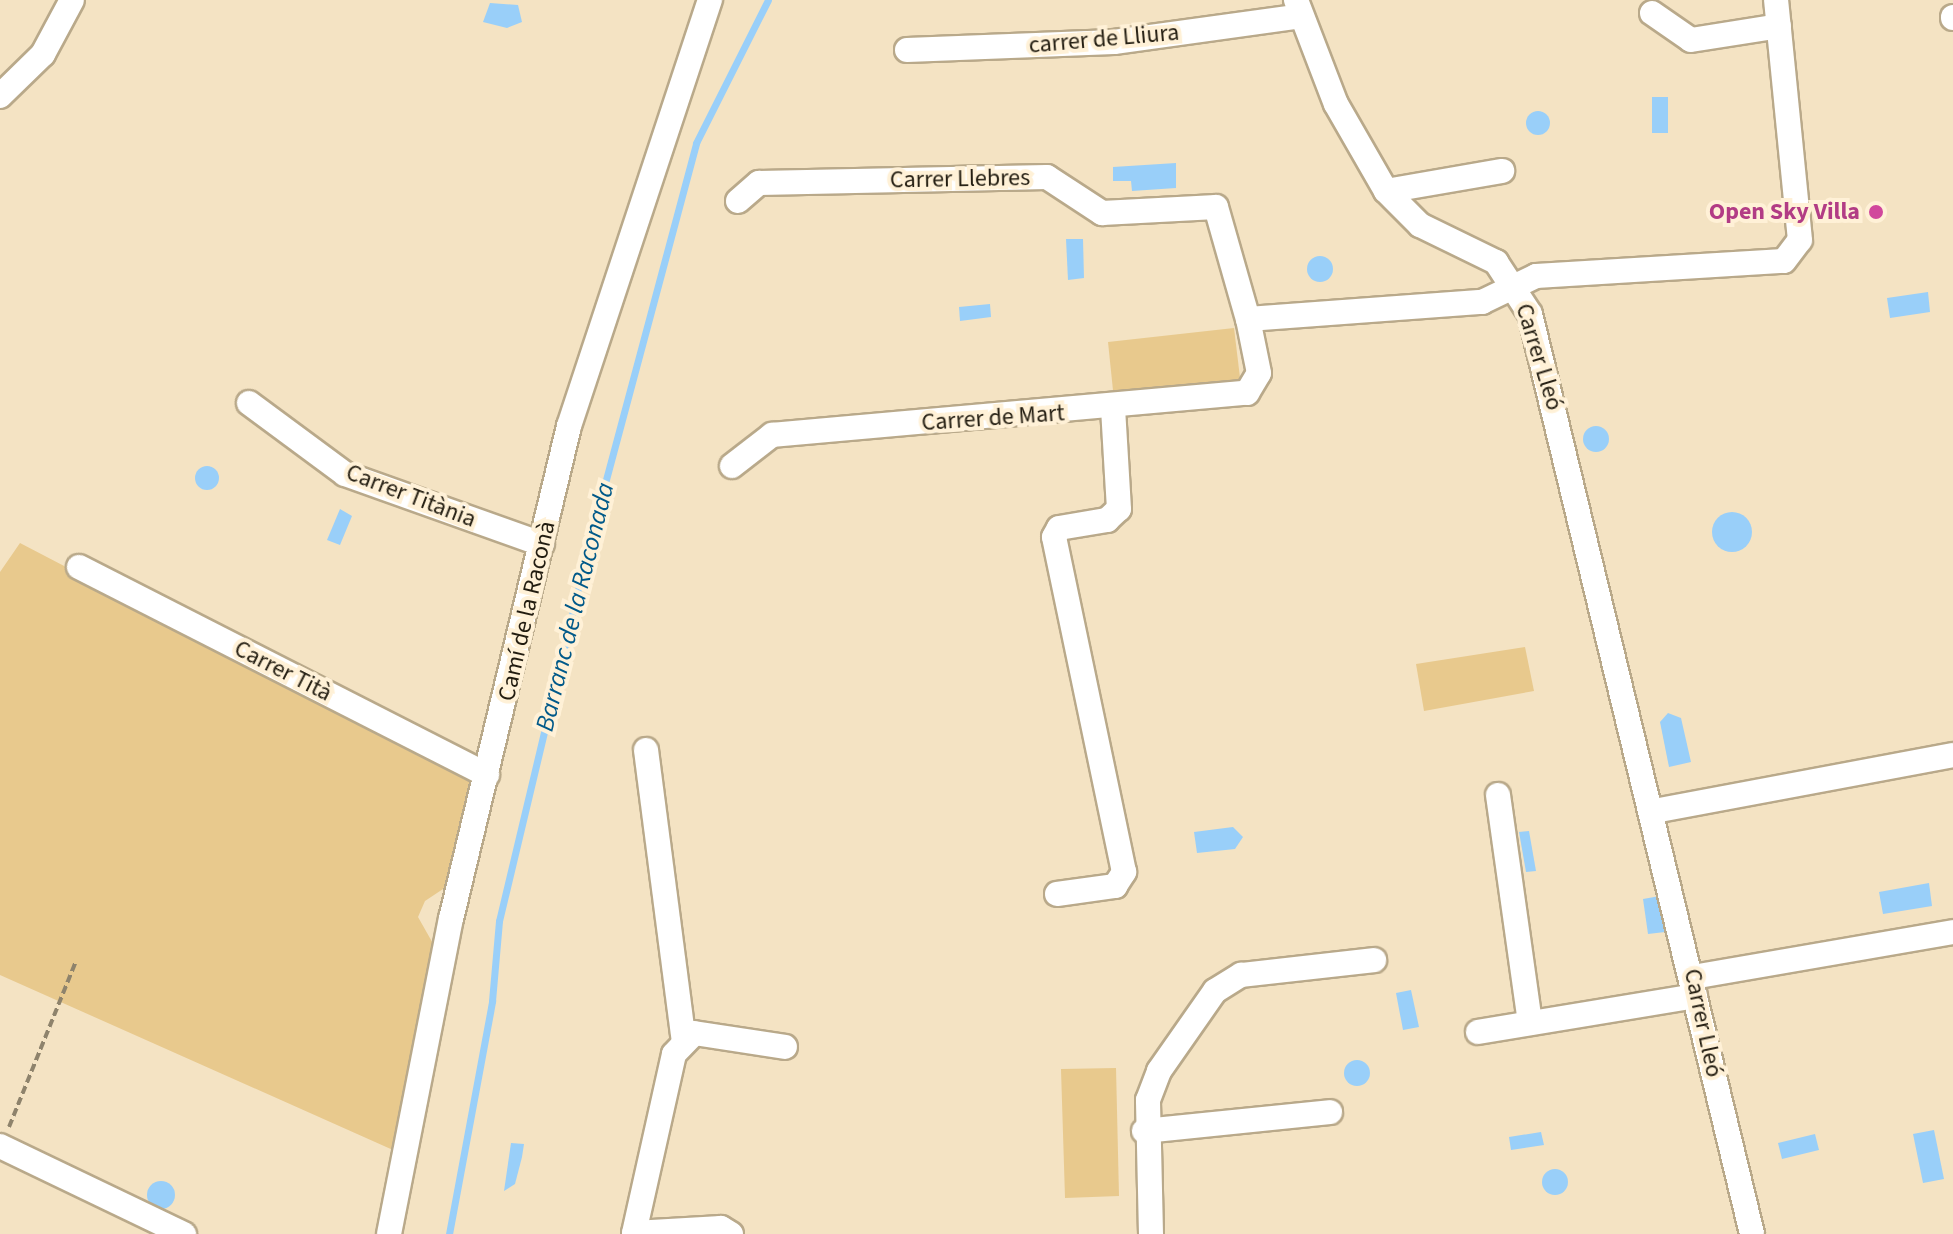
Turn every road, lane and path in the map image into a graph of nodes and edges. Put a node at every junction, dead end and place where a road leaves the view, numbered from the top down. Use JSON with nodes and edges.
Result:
{"nodes":[{"id":1,"x":72,"y":0,"type":"edge"},
{"id":2,"x":710,"y":0,"type":"edge"},
{"id":3,"x":1776,"y":0,"type":"edge"},
{"id":4,"x":1299,"y":8,"type":"edge"},
{"id":5,"x":1652,"y":13,"type":"dead end"},
{"id":6,"x":1779,"y":26,"type":"junction"},
{"id":7,"x":907,"y":50,"type":"dead end"},
{"id":8,"x":0,"y":96,"type":"edge"},
{"id":9,"x":1502,"y":171,"type":"dead end"},
{"id":10,"x":1386,"y":191,"type":"junction"},
{"id":11,"x":738,"y":201,"type":"dead end"},
{"id":12,"x":1517,"y":288,"type":"junction"},
{"id":13,"x":1248,"y":319,"type":"junction"},
{"id":14,"x":249,"y":403,"type":"dead end"},
{"id":15,"x":1113,"y":409,"type":"junction"},
{"id":16,"x":732,"y":466,"type":"dead end"},
{"id":17,"x":542,"y":544,"type":"junction"},
{"id":18,"x":79,"y":567,"type":"dead end"},
{"id":19,"x":646,"y":750,"type":"dead end"},
{"id":20,"x":1953,"y":755,"type":"edge"},
{"id":21,"x":487,"y":775,"type":"junction"},
{"id":22,"x":1498,"y":795,"type":"dead end"},
{"id":23,"x":1654,"y":811,"type":"junction"},
{"id":24,"x":1057,"y":894,"type":"dead end"},
{"id":25,"x":1953,"y":932,"type":"edge"},
{"id":26,"x":1374,"y":960,"type":"dead end"},
{"id":27,"x":76,"y":961,"type":"dead end"},
{"id":28,"x":1694,"y":987,"type":"junction"},
{"id":29,"x":1530,"y":1023,"type":"junction"},
{"id":30,"x":1478,"y":1032,"type":"dead end"},
{"id":31,"x":684,"y":1041,"type":"junction"},
{"id":32,"x":785,"y":1047,"type":"dead end"},
{"id":33,"x":1330,"y":1112,"type":"dead end"},
{"id":34,"x":1144,"y":1131,"type":"junction"},
{"id":35,"x":1,"y":1146,"type":"edge"},
{"id":36,"x":184,"y":1234,"type":"edge"},
{"id":37,"x":389,"y":1234,"type":"edge"},
{"id":38,"x":731,"y":1234,"type":"edge"},
{"id":39,"x":1151,"y":1234,"type":"edge"},
{"id":40,"x":1752,"y":1234,"type":"edge"}],
"edges":[{"from":1,"to":8,"type":"street"},
{"from":2,"to":17,"type":"street","name":"Camí de la Raconà"},
{"from":3,"to":6,"type":"street","name":"Carrer Lleó"},
{"from":4,"to":7,"type":"street","name":"carrer de Lliura"},
{"from":4,"to":10,"type":"street","name":"carrer de Lliura"},
{"from":5,"to":6,"type":"street"},
{"from":6,"to":12,"type":"street","name":"Carrer Lleó"},
{"from":9,"to":10,"type":"street"},
{"from":10,"to":12,"type":"street","name":"carrer de Lliura"},
{"from":11,"to":13,"type":"street","name":"Carrer Llebres"},
{"from":12,"to":13,"type":"street"},
{"from":12,"to":23,"type":"street","name":"Carrer Lleó"},
{"from":13,"to":15,"type":"street","name":"Carrer de Mart"},
{"from":14,"to":17,"type":"street","name":"Carrer Titània"},
{"from":15,"to":16,"type":"street","name":"Carrer de Mart"},
{"from":15,"to":24,"type":"street"},
{"from":17,"to":21,"type":"street","name":"Camí de la Raconà"},
{"from":18,"to":21,"type":"street","name":"Carrer Tità"},
{"from":19,"to":31,"type":"street"},
{"from":20,"to":23,"type":"street"},
{"from":21,"to":37,"type":"street","name":"Camí de la Raconà"},
{"from":22,"to":29,"type":"street"},
{"from":23,"to":28,"type":"street","name":"Carrer Lleó"},
{"from":25,"to":28,"type":"street"},
{"from":26,"to":34,"type":"street"},
{"from":27,"to":35,"type":"path"},
{"from":28,"to":29,"type":"street"},
{"from":28,"to":40,"type":"street","name":"Carrer Lleó"},
{"from":29,"to":30,"type":"street"},
{"from":31,"to":32,"type":"street"},
{"from":31,"to":38,"type":"street"},
{"from":33,"to":34,"type":"street"},
{"from":34,"to":39,"type":"street"},
{"from":35,"to":36,"type":"street"}]}
